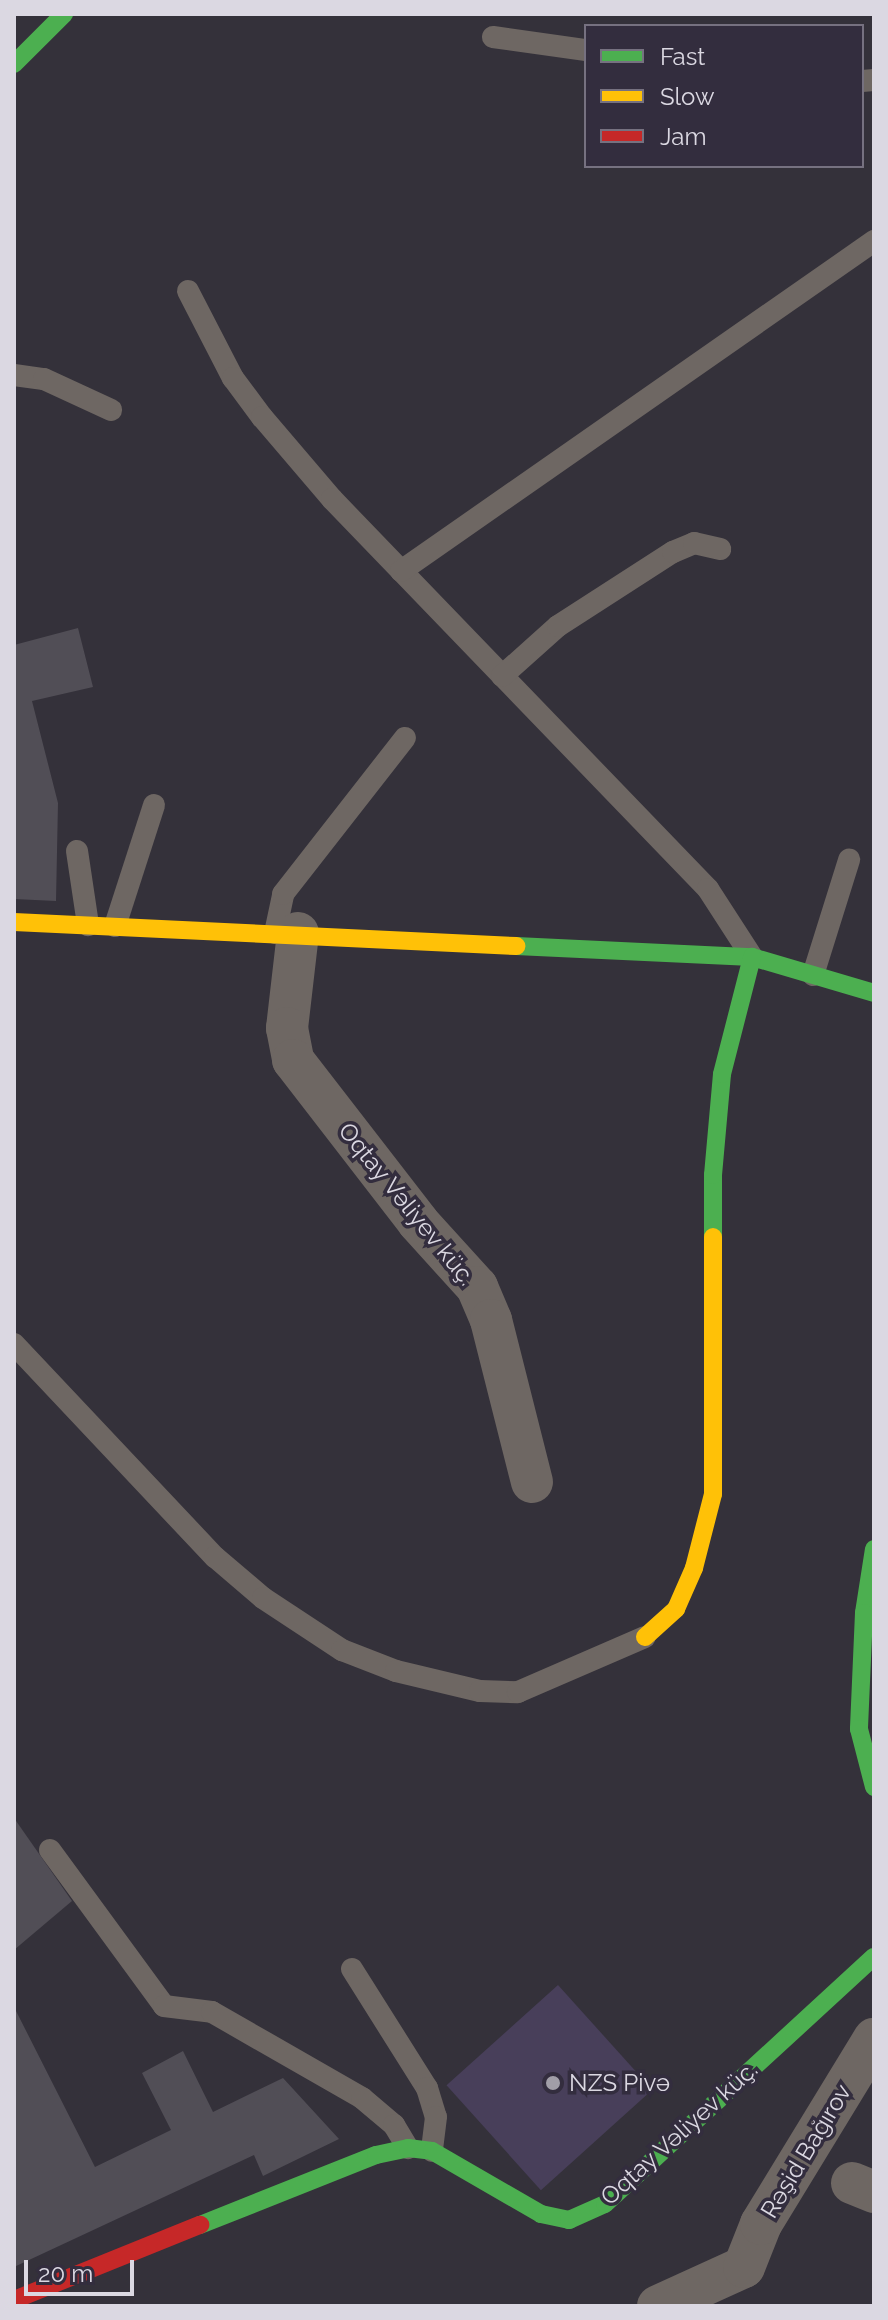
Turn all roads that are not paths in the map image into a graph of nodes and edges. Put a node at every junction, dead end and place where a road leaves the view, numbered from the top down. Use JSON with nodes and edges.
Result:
{"nodes":[{"id":1,"x":38,"y":14,"type":"edge"},
{"id":2,"x":64,"y":14,"type":"edge"},
{"id":3,"x":14,"y":37,"type":"edge"},
{"id":4,"x":493,"y":37,"type":"dead end"},
{"id":5,"x":584,"y":50,"type":"edge"},
{"id":6,"x":14,"y":64,"type":"edge"},
{"id":7,"x":874,"y":241,"type":"edge"},
{"id":8,"x":188,"y":291,"type":"dead end"},
{"id":9,"x":14,"y":375,"type":"edge"},
{"id":10,"x":111,"y":410,"type":"dead end"},
{"id":11,"x":720,"y":549,"type":"dead end"},
{"id":12,"x":401,"y":571,"type":"junction"},
{"id":13,"x":502,"y":676,"type":"junction"},
{"id":14,"x":405,"y":738,"type":"dead end"},
{"id":15,"x":154,"y":805,"type":"dead end"},
{"id":16,"x":77,"y":851,"type":"dead end"},
{"id":17,"x":849,"y":860,"type":"dead end"},
{"id":18,"x":14,"y":922,"type":"edge"},
{"id":19,"x":88,"y":925,"type":"junction"},
{"id":20,"x":115,"y":926,"type":"junction"},
{"id":21,"x":286,"y":933,"type":"junction"},
{"id":22,"x":752,"y":957,"type":"junction"},
{"id":23,"x":813,"y":975,"type":"junction"},
{"id":24,"x":874,"y":993,"type":"edge"},
{"id":25,"x":14,"y":1344,"type":"edge"},
{"id":26,"x":532,"y":1482,"type":"dead end"},
{"id":27,"x":874,"y":1549,"type":"edge"},
{"id":28,"x":645,"y":1637,"type":"joint"},
{"id":29,"x":874,"y":1787,"type":"edge"},
{"id":30,"x":50,"y":1850,"type":"dead end"},
{"id":31,"x":874,"y":1957,"type":"edge"},
{"id":32,"x":352,"y":1969,"type":"dead end"},
{"id":33,"x":874,"y":2039,"type":"edge"},
{"id":34,"x":408,"y":2148,"type":"junction"},
{"id":35,"x":432,"y":2151,"type":"junction"},
{"id":36,"x":744,"y":2286,"type":"edge"},
{"id":37,"x":14,"y":2300,"type":"edge"},
{"id":38,"x":658,"y":2306,"type":"edge"}],
"edges":[{"from":1,"to":3,"type":"street"},
{"from":2,"to":6,"type":"street"},
{"from":4,"to":5,"type":"lane"},
{"from":7,"to":12,"type":"lane"},
{"from":8,"to":12,"type":"lane"},
{"from":9,"to":10,"type":"lane"},
{"from":11,"to":13,"type":"lane"},
{"from":12,"to":13,"type":"lane"},
{"from":13,"to":22,"type":"lane"},
{"from":14,"to":21,"type":"lane"},
{"from":15,"to":20,"type":"lane"},
{"from":16,"to":19,"type":"lane"},
{"from":17,"to":23,"type":"lane"},
{"from":18,"to":19,"type":"street"},
{"from":19,"to":20,"type":"street"},
{"from":20,"to":21,"type":"street"},
{"from":21,"to":22,"type":"street"},
{"from":21,"to":26,"type":"street","name":"Oqtay Vəliyev küç."},
{"from":22,"to":23,"type":"street"},
{"from":22,"to":28,"type":"street"},
{"from":23,"to":24,"type":"street"},
{"from":25,"to":28,"type":"lane"},
{"from":27,"to":29,"type":"street"},
{"from":30,"to":34,"type":"lane"},
{"from":31,"to":35,"type":"street","name":"Oqtay Vəliyev küç."},
{"from":32,"to":35,"type":"lane"},
{"from":33,"to":36,"type":"street","name":"Rəşid Bağırov"},
{"from":34,"to":35,"type":"street","name":"Oqtay Vəliyev küç."},
{"from":34,"to":37,"type":"street","name":"Oqtay Vəliyev küç."},
{"from":36,"to":38,"type":"street","name":"Rəşid Bağırov"}]}
